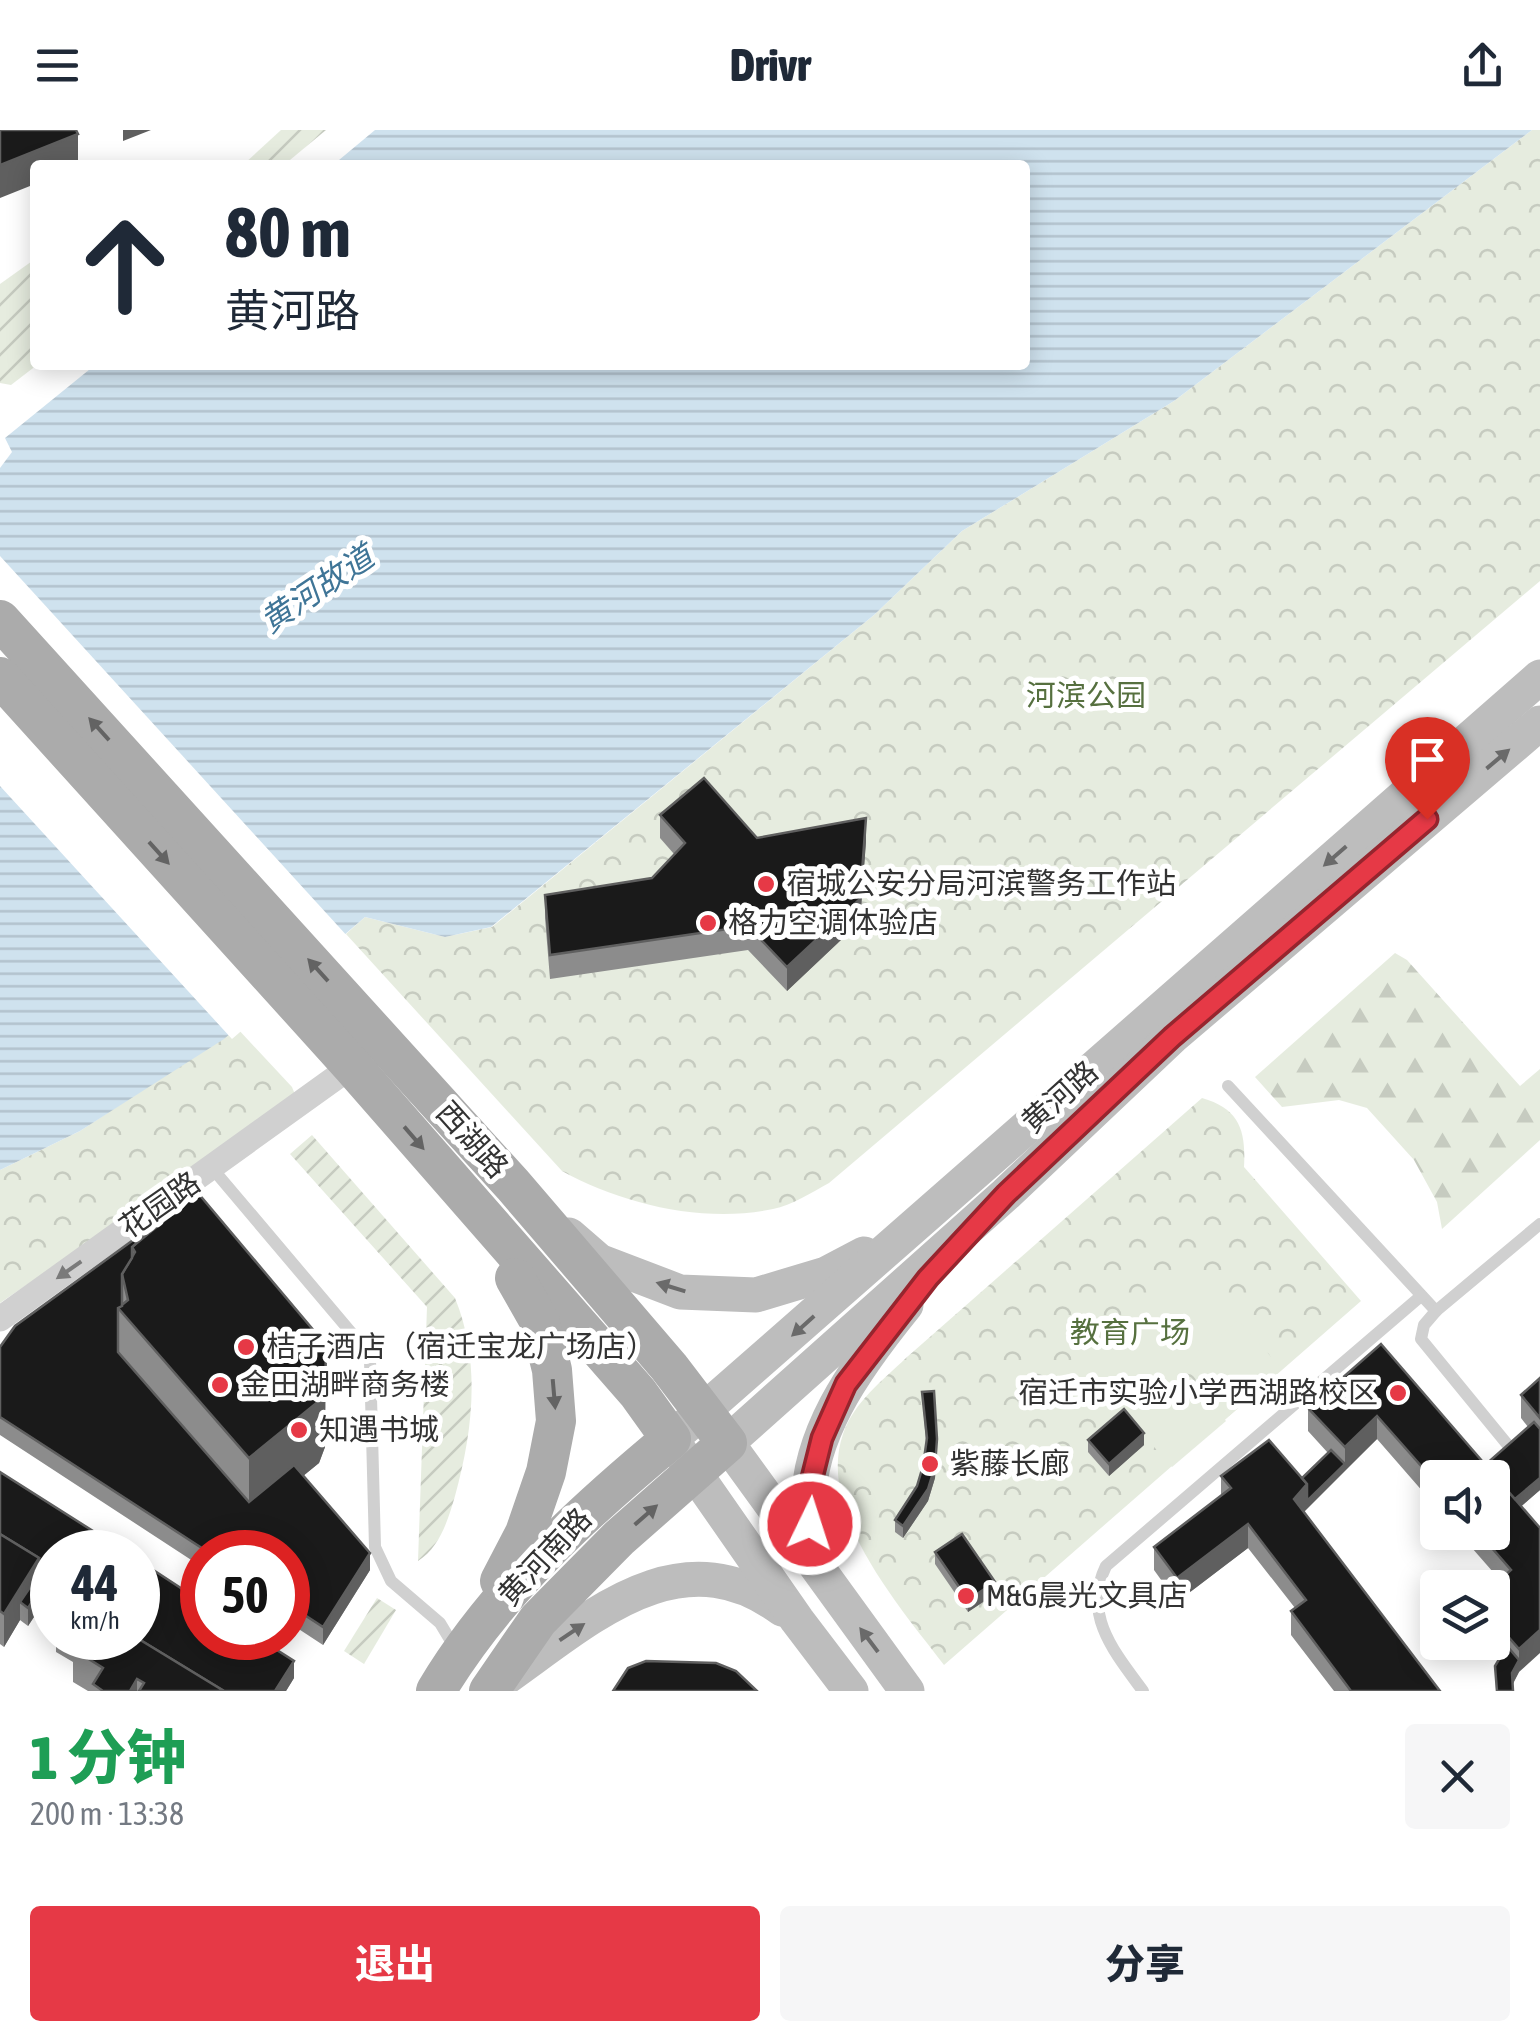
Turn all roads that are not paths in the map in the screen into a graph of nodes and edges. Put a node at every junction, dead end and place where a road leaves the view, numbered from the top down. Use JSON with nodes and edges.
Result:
{"nodes":[{"id":1,"x":0,"y":620,"type":"edge"},
{"id":2,"x":0,"y":676,"type":"edge"},
{"id":3,"x":1540,"y":677,"type":"edge"},
{"id":4,"x":1540,"y":722,"type":"edge"},
{"id":5,"x":368,"y":1054,"type":"junction"},
{"id":6,"x":1228,"y":1086,"type":"dead end"},
{"id":7,"x":212,"y":1168,"type":"junction"},
{"id":8,"x":977,"y":1171,"type":"junction"},
{"id":9,"x":513,"y":1186,"type":"junction"},
{"id":10,"x":1006,"y":1194,"type":"junction"},
{"id":11,"x":477,"y":1210,"type":"junction"},
{"id":12,"x":1540,"y":1224,"type":"edge"},
{"id":13,"x":1421,"y":1296,"type":"junction"},
{"id":14,"x":1436,"y":1311,"type":"junction"},
{"id":15,"x":0,"y":1319,"type":"edge"},
{"id":16,"x":716,"y":1427,"type":"junction"},
{"id":17,"x":671,"y":1439,"type":"junction"},
{"id":18,"x":1507,"y":1444,"type":"edge"},
{"id":19,"x":694,"y":1472,"type":"junction"},
{"id":20,"x":830,"y":1589,"type":"junction"},
{"id":21,"x":797,"y":1620,"type":"junction"},
{"id":22,"x":458,"y":1654,"type":"junction"},
{"id":23,"x":490,"y":1689,"type":"edge"},
{"id":24,"x":436,"y":1691,"type":"edge"},
{"id":25,"x":851,"y":1691,"type":"edge"},
{"id":26,"x":907,"y":1691,"type":"edge"},
{"id":27,"x":1143,"y":1691,"type":"edge"}],
"edges":[{"from":5,"to":1,"type":"main road","name":"西湖路","one_way":true},
{"from":2,"to":5,"type":"main road","name":"西湖路","one_way":true},
{"from":3,"to":8,"type":"main road","name":"黄河路","one_way":true},
{"from":10,"to":4,"type":"main road","name":"黄河路","one_way":true},
{"from":5,"to":7,"type":"street","name":"花园路"},
{"from":5,"to":9,"type":"main road","name":"西湖路"},
{"from":5,"to":11,"type":"main road","one_way":true},
{"from":6,"to":13,"type":"lane"},
{"from":7,"to":15,"type":"street","name":"花园路","one_way":true},
{"from":7,"to":22,"type":"lane"},
{"from":8,"to":9,"type":"main road","one_way":true},
{"from":8,"to":16,"type":"main road","name":"黄河路","one_way":true},
{"from":9,"to":16,"type":"main road","name":"西湖路"},
{"from":10,"to":16,"type":"main road","name":"黄河路"},
{"from":10,"to":20,"type":"main road"},
{"from":11,"to":17,"type":"main road"},
{"from":11,"to":22,"type":"main road","one_way":true},
{"from":12,"to":14,"type":"lane"},
{"from":13,"to":14,"type":"lane"},
{"from":13,"to":27,"type":"lane"},
{"from":14,"to":18,"type":"lane"},
{"from":16,"to":17,"type":"main road","name":"黄河路"},
{"from":16,"to":19,"type":"main road","name":"黄河南路"},
{"from":16,"to":20,"type":"main road","name":"西湖路"},
{"from":17,"to":19,"type":"main road"},
{"from":17,"to":22,"type":"main road","name":"黄河南路"},
{"from":19,"to":21,"type":"main road"},
{"from":23,"to":19,"type":"main road","name":"黄河南路","one_way":true},
{"from":26,"to":20,"type":"main road","name":"西湖路","one_way":true},
{"from":23,"to":21,"type":"main road","one_way":true},
{"from":21,"to":25,"type":"main road"},
{"from":22,"to":24,"type":"main road","name":"黄河南路"}]}
